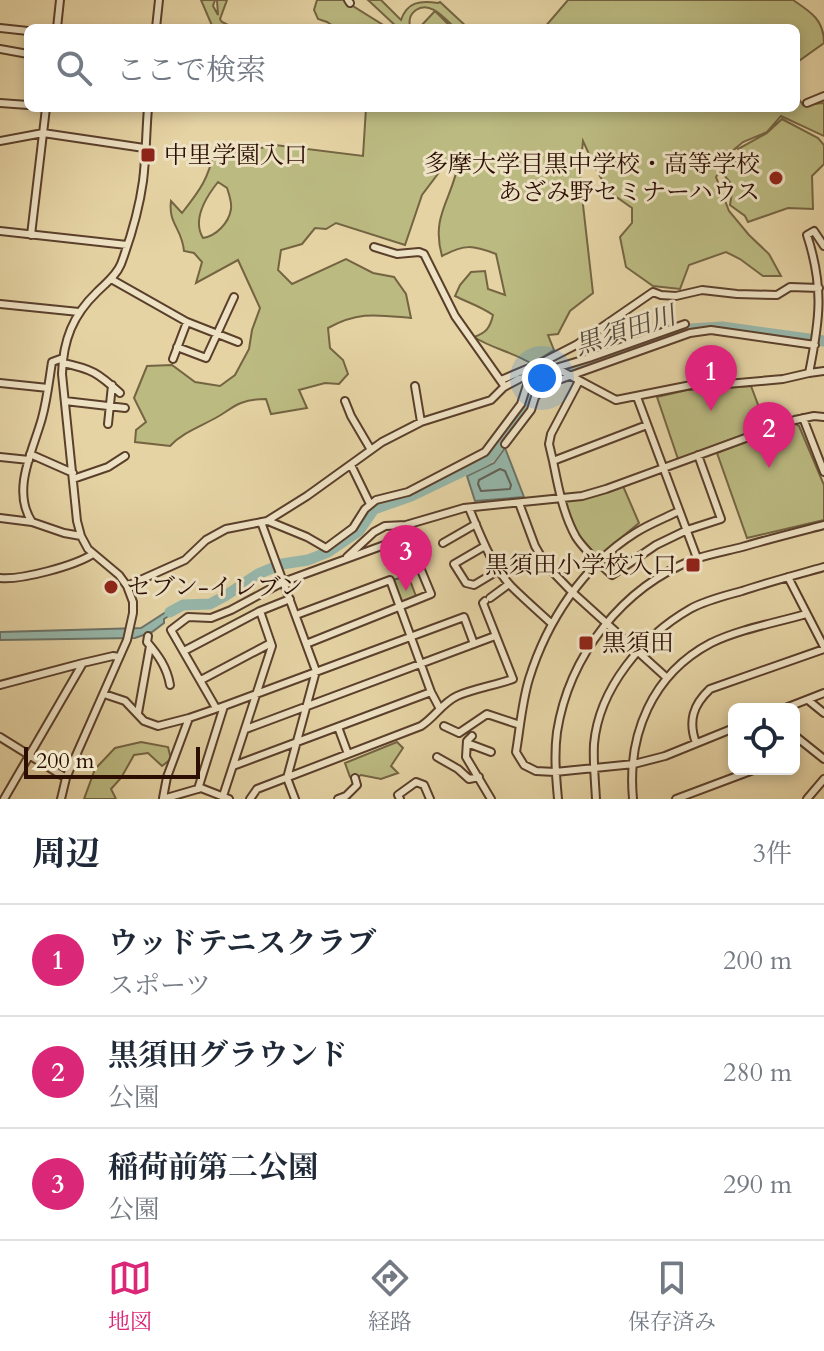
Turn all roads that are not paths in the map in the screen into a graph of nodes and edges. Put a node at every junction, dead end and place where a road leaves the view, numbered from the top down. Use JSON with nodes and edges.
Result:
{"nodes":[{"id":1,"x":60,"y":0,"type":"edge"},
{"id":2,"x":159,"y":0,"type":"edge"},
{"id":3,"x":57,"y":24,"type":"edge"},
{"id":4,"x":156,"y":24,"type":"edge"},
{"id":5,"x":0,"y":28,"type":"edge"},
{"id":6,"x":24,"y":31,"type":"edge"},
{"id":7,"x":0,"y":49,"type":"edge"},
{"id":8,"x":24,"y":53,"type":"edge"},
{"id":9,"x":824,"y":96,"type":"edge"},
{"id":10,"x":0,"y":103,"type":"edge"},
{"id":11,"x":807,"y":103,"type":"dead end"},
{"id":12,"x":24,"y":105,"type":"edge"},
{"id":13,"x":46,"y":112,"type":"edge"},
{"id":14,"x":148,"y":112,"type":"edge"},
{"id":15,"x":43,"y":133,"type":"junction"},
{"id":16,"x":0,"y":141,"type":"edge"},
{"id":17,"x":144,"y":148,"type":"junction"},
{"id":18,"x":0,"y":231,"type":"edge"},
{"id":19,"x":31,"y":235,"type":"junction"},
{"id":20,"x":127,"y":245,"type":"junction"},
{"id":21,"x":824,"y":246,"type":"edge"},
{"id":22,"x":374,"y":247,"type":"dead end"},
{"id":23,"x":111,"y":279,"type":"junction"},
{"id":24,"x":819,"y":288,"type":"junction"},
{"id":25,"x":234,"y":297,"type":"dead end"},
{"id":26,"x":0,"y":304,"type":"edge"},
{"id":27,"x":79,"y":312,"type":"junction"},
{"id":28,"x":821,"y":316,"type":"edge"},
{"id":29,"x":187,"y":322,"type":"junction"},
{"id":30,"x":685,"y":324,"type":"dead end"},
{"id":31,"x":218,"y":333,"type":"junction"},
{"id":32,"x":238,"y":342,"type":"dead end"},
{"id":33,"x":815,"y":344,"type":"junction"},
{"id":34,"x":177,"y":347,"type":"junction"},
{"id":35,"x":173,"y":359,"type":"dead end"},
{"id":36,"x":63,"y":360,"type":"junction"},
{"id":37,"x":557,"y":368,"type":"junction"},
{"id":38,"x":824,"y":371,"type":"edge"},
{"id":39,"x":809,"y":373,"type":"junction"},
{"id":40,"x":569,"y":376,"type":"junction"},
{"id":41,"x":528,"y":380,"type":"junction"},
{"id":42,"x":579,"y":381,"type":"junction"},
{"id":43,"x":0,"y":383,"type":"edge"},
{"id":44,"x":502,"y":384,"type":"junction"},
{"id":45,"x":112,"y":385,"type":"junction"},
{"id":46,"x":415,"y":386,"type":"dead end"},
{"id":47,"x":48,"y":388,"type":"junction"},
{"id":48,"x":120,"y":393,"type":"dead end"},
{"id":49,"x":538,"y":393,"type":"junction"},
{"id":50,"x":637,"y":397,"type":"junction"},
{"id":51,"x":65,"y":401,"type":"junction"},
{"id":52,"x":345,"y":401,"type":"dead end"},
{"id":53,"x":109,"y":405,"type":"junction"},
{"id":54,"x":125,"y":408,"type":"dead end"},
{"id":55,"x":824,"y":417,"type":"edge"},
{"id":56,"x":803,"y":418,"type":"junction"},
{"id":57,"x":421,"y":422,"type":"junction"},
{"id":58,"x":108,"y":424,"type":"dead end"},
{"id":59,"x":647,"y":425,"type":"junction"},
{"id":60,"x":505,"y":444,"type":"dead end"},
{"id":61,"x":371,"y":450,"type":"junction"},
{"id":62,"x":698,"y":455,"type":"junction"},
{"id":63,"x":125,"y":456,"type":"dead end"},
{"id":64,"x":0,"y":457,"type":"edge"},
{"id":65,"x":30,"y":457,"type":"junction"},
{"id":66,"x":553,"y":461,"type":"junction"},
{"id":67,"x":351,"y":465,"type":"junction"},
{"id":68,"x":664,"y":468,"type":"junction"},
{"id":69,"x":824,"y":472,"type":"edge"},
{"id":70,"x":73,"y":476,"type":"junction"},
{"id":71,"x":561,"y":498,"type":"junction"},
{"id":72,"x":519,"y":503,"type":"junction"},
{"id":73,"x":370,"y":504,"type":"junction"},
{"id":74,"x":469,"y":508,"type":"junction"},
{"id":75,"x":679,"y":511,"type":"junction"},
{"id":76,"x":0,"y":518,"type":"edge"},
{"id":77,"x":32,"y":522,"type":"junction"},
{"id":78,"x":264,"y":522,"type":"junction"},
{"id":79,"x":476,"y":524,"type":"junction"},
{"id":80,"x":824,"y":525,"type":"edge"},
{"id":81,"x":687,"y":530,"type":"junction"},
{"id":82,"x":81,"y":536,"type":"junction"},
{"id":83,"x":443,"y":543,"type":"dead end"},
{"id":84,"x":485,"y":546,"type":"junction"},
{"id":85,"x":93,"y":554,"type":"junction"},
{"id":86,"x":697,"y":558,"type":"junction"},
{"id":87,"x":344,"y":559,"type":"junction"},
{"id":88,"x":598,"y":562,"type":"junction"},
{"id":89,"x":824,"y":568,"type":"edge"},
{"id":90,"x":499,"y":570,"type":"junction"},
{"id":91,"x":788,"y":577,"type":"junction"},
{"id":92,"x":0,"y":578,"type":"edge"},
{"id":93,"x":283,"y":580,"type":"junction"},
{"id":94,"x":509,"y":584,"type":"junction"},
{"id":95,"x":127,"y":586,"type":"junction"},
{"id":96,"x":572,"y":592,"type":"junction"},
{"id":97,"x":290,"y":599,"type":"junction"},
{"id":98,"x":400,"y":607,"type":"junction"},
{"id":99,"x":260,"y":611,"type":"junction"},
{"id":100,"x":806,"y":614,"type":"junction"},
{"id":101,"x":296,"y":615,"type":"junction"},
{"id":102,"x":606,"y":622,"type":"junction"},
{"id":103,"x":552,"y":624,"type":"junction"},
{"id":104,"x":148,"y":636,"type":"dead end"},
{"id":105,"x":411,"y":636,"type":"junction"},
{"id":106,"x":495,"y":636,"type":"junction"},
{"id":107,"x":271,"y":643,"type":"junction"},
{"id":108,"x":306,"y":644,"type":"junction"},
{"id":109,"x":474,"y":644,"type":"junction"},
{"id":110,"x":150,"y":646,"type":"junction"},
{"id":111,"x":824,"y":648,"type":"edge"},
{"id":112,"x":184,"y":651,"type":"junction"},
{"id":113,"x":638,"y":652,"type":"junction"},
{"id":114,"x":119,"y":657,"type":"junction"},
{"id":115,"x":83,"y":663,"type":"junction"},
{"id":116,"x":421,"y":664,"type":"junction"},
{"id":117,"x":316,"y":671,"type":"junction"},
{"id":118,"x":667,"y":678,"type":"junction"},
{"id":119,"x":201,"y":680,"type":"junction"},
{"id":120,"x":0,"y":685,"type":"edge"},
{"id":121,"x":170,"y":685,"type":"dead end"},
{"id":122,"x":431,"y":692,"type":"junction"},
{"id":123,"x":256,"y":693,"type":"junction"},
{"id":124,"x":824,"y":693,"type":"edge"},
{"id":125,"x":104,"y":694,"type":"junction"},
{"id":126,"x":808,"y":700,"type":"junction"},
{"id":127,"x":800,"y":703,"type":"edge"},
{"id":128,"x":224,"y":706,"type":"junction"},
{"id":129,"x":307,"y":707,"type":"junction"},
{"id":130,"x":216,"y":708,"type":"junction"},
{"id":131,"x":440,"y":709,"type":"junction"},
{"id":132,"x":824,"y":713,"type":"edge"},
{"id":133,"x":138,"y":714,"type":"junction"},
{"id":134,"x":189,"y":718,"type":"junction"},
{"id":135,"x":520,"y":725,"type":"junction"},
{"id":136,"x":444,"y":726,"type":"dead end"},
{"id":137,"x":338,"y":727,"type":"junction"},
{"id":138,"x":246,"y":729,"type":"junction"},
{"id":139,"x":728,"y":730,"type":"edge"},
{"id":140,"x":472,"y":736,"type":"dead end"},
{"id":141,"x":0,"y":737,"type":"edge"},
{"id":142,"x":800,"y":739,"type":"edge"},
{"id":143,"x":297,"y":742,"type":"junction"},
{"id":144,"x":467,"y":743,"type":"junction"},
{"id":145,"x":696,"y":743,"type":"junction"},
{"id":146,"x":491,"y":752,"type":"dead end"},
{"id":147,"x":348,"y":754,"type":"junction"},
{"id":148,"x":31,"y":755,"type":"junction"},
{"id":149,"x":437,"y":757,"type":"dead end"},
{"id":150,"x":824,"y":759,"type":"edge"},
{"id":151,"x":634,"y":764,"type":"junction"},
{"id":152,"x":233,"y":766,"type":"junction"},
{"id":153,"x":594,"y":768,"type":"junction"},
{"id":154,"x":555,"y":772,"type":"junction"},
{"id":155,"x":740,"y":775,"type":"edge"},
{"id":156,"x":479,"y":777,"type":"junction"},
{"id":157,"x":66,"y":778,"type":"junction"},
{"id":158,"x":287,"y":778,"type":"junction"},
{"id":159,"x":355,"y":778,"type":"dead end"},
{"id":160,"x":824,"y":779,"type":"edge"},
{"id":161,"x":198,"y":789,"type":"junction"},
{"id":162,"x":226,"y":797,"type":"edge"},
{"id":163,"x":163,"y":798,"type":"edge"},
{"id":164,"x":4,"y":799,"type":"edge"},
{"id":165,"x":61,"y":799,"type":"edge"},
{"id":166,"x":250,"y":799,"type":"edge"},
{"id":167,"x":295,"y":799,"type":"edge"},
{"id":168,"x":338,"y":799,"type":"edge"},
{"id":169,"x":400,"y":799,"type":"edge"},
{"id":170,"x":430,"y":799,"type":"edge"},
{"id":171,"x":491,"y":799,"type":"edge"},
{"id":172,"x":558,"y":799,"type":"edge"},
{"id":173,"x":596,"y":799,"type":"edge"},
{"id":174,"x":633,"y":799,"type":"edge"},
{"id":175,"x":676,"y":799,"type":"edge"},
{"id":176,"x":807,"y":799,"type":"edge"}],
"edges":[{"from":1,"to":3,"type":"street"},
{"from":2,"to":4,"type":"street"},
{"from":5,"to":6,"type":"street"},
{"from":7,"to":8,"type":"street"},
{"from":9,"to":11,"type":"street"},
{"from":10,"to":12,"type":"street"},
{"from":13,"to":15,"type":"street"},
{"from":14,"to":17,"type":"street"},
{"from":15,"to":16,"type":"street"},
{"from":15,"to":17,"type":"street"},
{"from":15,"to":19,"type":"street"},
{"from":17,"to":20,"type":"street"},
{"from":18,"to":19,"type":"street"},
{"from":19,"to":20,"type":"street"},
{"from":20,"to":23,"type":"street"},
{"from":21,"to":24,"type":"street"},
{"from":22,"to":44,"type":"street"},
{"from":23,"to":27,"type":"street"},
{"from":23,"to":29,"type":"street"},
{"from":24,"to":28,"type":"street"},
{"from":24,"to":44,"type":"street"},
{"from":25,"to":31,"type":"street"},
{"from":26,"to":27,"type":"street"},
{"from":27,"to":36,"type":"street"},
{"from":28,"to":33,"type":"street"},
{"from":29,"to":31,"type":"street"},
{"from":29,"to":34,"type":"street"},
{"from":30,"to":37,"type":"street"},
{"from":31,"to":32,"type":"street"},
{"from":31,"to":34,"type":"street"},
{"from":33,"to":39,"type":"street"},
{"from":33,"to":40,"type":"street"},
{"from":34,"to":35,"type":"street"},
{"from":36,"to":45,"type":"street"},
{"from":36,"to":47,"type":"street"},
{"from":36,"to":51,"type":"street"},
{"from":37,"to":40,"type":"street"},
{"from":37,"to":41,"type":"street"},
{"from":38,"to":39,"type":"street"},
{"from":39,"to":50,"type":"street"},
{"from":40,"to":42,"type":"street"},
{"from":40,"to":49,"type":"street"},
{"from":41,"to":44,"type":"street"},
{"from":41,"to":49,"type":"street"},
{"from":41,"to":73,"type":"street"},
{"from":42,"to":50,"type":"street"},
{"from":42,"to":66,"type":"street"},
{"from":43,"to":47,"type":"street"},
{"from":44,"to":57,"type":"street"},
{"from":45,"to":48,"type":"street"},
{"from":45,"to":53,"type":"street"},
{"from":46,"to":57,"type":"street"},
{"from":47,"to":65,"type":"street"},
{"from":49,"to":60,"type":"street"},
{"from":50,"to":59,"type":"street"},
{"from":51,"to":53,"type":"street"},
{"from":51,"to":70,"type":"street"},
{"from":52,"to":61,"type":"street"},
{"from":53,"to":54,"type":"street"},
{"from":53,"to":58,"type":"street"},
{"from":55,"to":56,"type":"street"},
{"from":56,"to":62,"type":"street"},
{"from":56,"to":69,"type":"street"},
{"from":57,"to":61,"type":"street"},
{"from":59,"to":66,"type":"street"},
{"from":59,"to":68,"type":"street"},
{"from":61,"to":67,"type":"street"},
{"from":62,"to":68,"type":"street"},
{"from":62,"to":81,"type":"street"},
{"from":63,"to":70,"type":"street"},
{"from":64,"to":65,"type":"street"},
{"from":65,"to":70,"type":"street"},
{"from":65,"to":77,"type":"street"},
{"from":66,"to":71,"type":"street"},
{"from":67,"to":73,"type":"street"},
{"from":67,"to":78,"type":"street"},
{"from":68,"to":71,"type":"street"},
{"from":68,"to":75,"type":"street"},
{"from":70,"to":82,"type":"street"},
{"from":71,"to":72,"type":"street"},
{"from":71,"to":88,"type":"street"},
{"from":72,"to":74,"type":"street"},
{"from":72,"to":96,"type":"street"},
{"from":73,"to":78,"type":"street"},
{"from":74,"to":79,"type":"street"},
{"from":74,"to":87,"type":"street"},
{"from":75,"to":81,"type":"street"},
{"from":75,"to":88,"type":"street"},
{"from":76,"to":77,"type":"street"},
{"from":77,"to":82,"type":"street"},
{"from":78,"to":93,"type":"street"},
{"from":78,"to":95,"type":"street"},
{"from":79,"to":83,"type":"street"},
{"from":79,"to":84,"type":"street"},
{"from":80,"to":86,"type":"street"},
{"from":81,"to":86,"type":"street"},
{"from":81,"to":88,"type":"street"},
{"from":82,"to":85,"type":"street"},
{"from":84,"to":90,"type":"street"},
{"from":84,"to":90,"type":"street"},
{"from":85,"to":92,"type":"street"},
{"from":85,"to":95,"type":"street"},
{"from":86,"to":102,"type":"street"},
{"from":87,"to":93,"type":"street"},
{"from":87,"to":98,"type":"street"},
{"from":88,"to":96,"type":"street"},
{"from":89,"to":91,"type":"street"},
{"from":90,"to":94,"type":"street"},
{"from":91,"to":100,"type":"street"},
{"from":91,"to":113,"type":"street"},
{"from":93,"to":97,"type":"street"},
{"from":93,"to":112,"type":"street"},
{"from":94,"to":103,"type":"street"},
{"from":94,"to":106,"type":"street"},
{"from":95,"to":114,"type":"street"},
{"from":96,"to":102,"type":"street"},
{"from":96,"to":103,"type":"street"},
{"from":97,"to":99,"type":"street"},
{"from":97,"to":101,"type":"street"},
{"from":98,"to":101,"type":"street"},
{"from":98,"to":105,"type":"street"},
{"from":98,"to":108,"type":"street"},
{"from":99,"to":107,"type":"street"},
{"from":99,"to":112,"type":"street"},
{"from":100,"to":111,"type":"street"},
{"from":100,"to":118,"type":"street"},
{"from":101,"to":108,"type":"street"},
{"from":102,"to":113,"type":"street"},
{"from":102,"to":154,"type":"street"},
{"from":103,"to":135,"type":"street"},
{"from":104,"to":110,"type":"street"},
{"from":105,"to":109,"type":"street"},
{"from":105,"to":116,"type":"street"},
{"from":105,"to":117,"type":"street"},
{"from":106,"to":109,"type":"street"},
{"from":106,"to":131,"type":"street"},
{"from":107,"to":119,"type":"street"},
{"from":107,"to":123,"type":"street"},
{"from":108,"to":117,"type":"street"},
{"from":109,"to":116,"type":"street"},
{"from":110,"to":121,"type":"street"},
{"from":110,"to":133,"type":"street"},
{"from":111,"to":145,"type":"street"},
{"from":112,"to":119,"type":"street"},
{"from":113,"to":118,"type":"street"},
{"from":113,"to":153,"type":"street"},
{"from":114,"to":115,"type":"street"},
{"from":114,"to":125,"type":"street"},
{"from":115,"to":120,"type":"street"},
{"from":115,"to":148,"type":"street"},
{"from":116,"to":122,"type":"street"},
{"from":116,"to":129,"type":"street"},
{"from":117,"to":123,"type":"street"},
{"from":117,"to":129,"type":"street"},
{"from":118,"to":151,"type":"street"},
{"from":119,"to":130,"type":"street"},
{"from":122,"to":131,"type":"street"},
{"from":122,"to":137,"type":"street"},
{"from":123,"to":128,"type":"street"},
{"from":123,"to":138,"type":"street"},
{"from":124,"to":126,"type":"street"},
{"from":125,"to":133,"type":"street"},
{"from":125,"to":157,"type":"street"},
{"from":126,"to":127,"type":"street"},
{"from":126,"to":132,"type":"street"},
{"from":128,"to":130,"type":"street"},
{"from":128,"to":161,"type":"street"},
{"from":129,"to":138,"type":"street"},
{"from":129,"to":143,"type":"street"},
{"from":130,"to":134,"type":"street"},
{"from":131,"to":147,"type":"street"},
{"from":133,"to":134,"type":"street"},
{"from":134,"to":163,"type":"street"},
{"from":135,"to":136,"type":"street"},
{"from":135,"to":154,"type":"street"},
{"from":137,"to":143,"type":"street"},
{"from":137,"to":147,"type":"street"},
{"from":138,"to":152,"type":"street"},
{"from":139,"to":145,"type":"street"},
{"from":140,"to":144,"type":"street"},
{"from":141,"to":148,"type":"street"},
{"from":142,"to":150,"type":"street"},
{"from":143,"to":152,"type":"street"},
{"from":143,"to":158,"type":"street"},
{"from":144,"to":146,"type":"street"},
{"from":144,"to":156,"type":"street"},
{"from":145,"to":151,"type":"street"},
{"from":147,"to":158,"type":"street"},
{"from":148,"to":157,"type":"street"},
{"from":148,"to":164,"type":"street"},
{"from":149,"to":156,"type":"street"},
{"from":151,"to":153,"type":"street"},
{"from":151,"to":174,"type":"street"},
{"from":152,"to":162,"type":"street"},
{"from":153,"to":154,"type":"street"},
{"from":153,"to":173,"type":"street"},
{"from":154,"to":172,"type":"street"},
{"from":155,"to":175,"type":"street"},
{"from":156,"to":171,"type":"street"},
{"from":157,"to":165,"type":"street"},
{"from":158,"to":166,"type":"street"},
{"from":158,"to":167,"type":"street"},
{"from":159,"to":168,"type":"street"},
{"from":160,"to":176,"type":"street"},
{"from":161,"to":162,"type":"street"},
{"from":161,"to":163,"type":"street"},
{"from":169,"to":170,"type":"street"}]}
